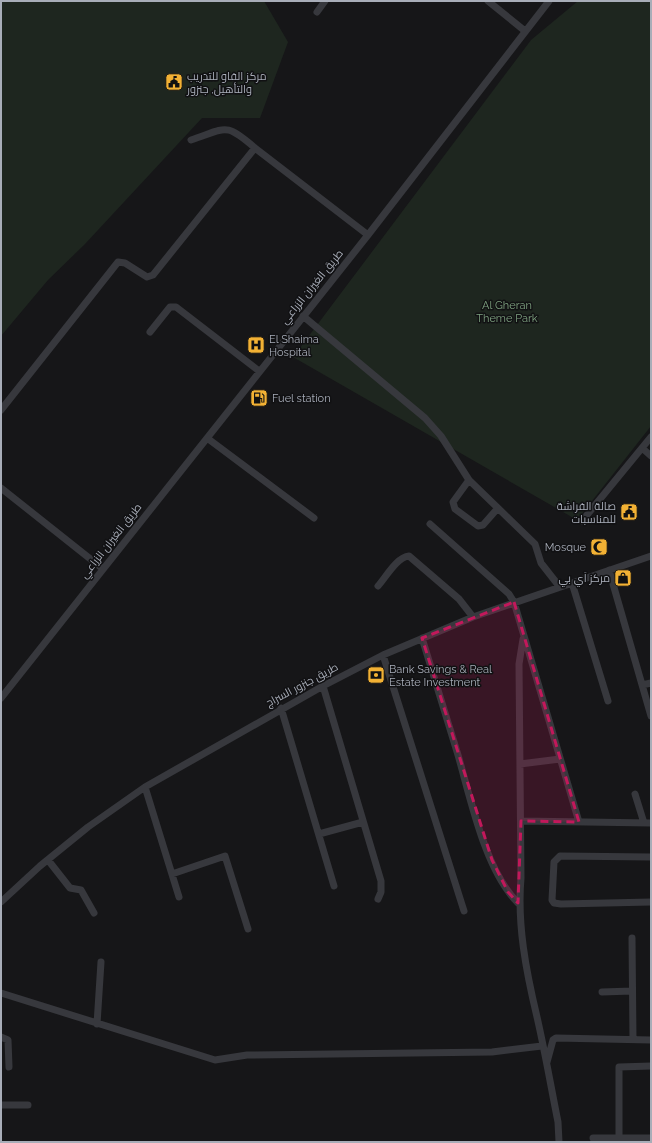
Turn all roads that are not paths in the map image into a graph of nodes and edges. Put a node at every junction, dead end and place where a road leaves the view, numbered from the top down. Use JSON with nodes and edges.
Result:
{"nodes":[{"id":1,"x":325,"y":1,"type":"edge"},
{"id":2,"x":488,"y":1,"type":"edge"},
{"id":3,"x":549,"y":1,"type":"edge"},
{"id":4,"x":317,"y":12,"type":"dead end"},
{"id":5,"x":525,"y":30,"type":"junction"},
{"id":6,"x":191,"y":140,"type":"dead end"},
{"id":7,"x":255,"y":148,"type":"junction"},
{"id":8,"x":368,"y":235,"type":"junction"},
{"id":9,"x":303,"y":316,"type":"junction"},
{"id":10,"x":150,"y":332,"type":"dead end"},
{"id":11,"x":260,"y":371,"type":"junction"},
{"id":12,"x":1,"y":410,"type":"edge"},
{"id":13,"x":651,"y":437,"type":"edge"},
{"id":14,"x":206,"y":438,"type":"junction"},
{"id":15,"x":642,"y":448,"type":"junction"},
{"id":16,"x":651,"y":456,"type":"edge"},
{"id":17,"x":469,"y":480,"type":"junction"},
{"id":18,"x":1,"y":488,"type":"edge"},
{"id":19,"x":498,"y":508,"type":"junction"},
{"id":20,"x":314,"y":518,"type":"dead end"},
{"id":21,"x":582,"y":521,"type":"dead end"},
{"id":22,"x":430,"y":524,"type":"dead end"},
{"id":23,"x":651,"y":556,"type":"edge"},
{"id":24,"x":103,"y":569,"type":"junction"},
{"id":25,"x":609,"y":570,"type":"junction"},
{"id":26,"x":572,"y":583,"type":"junction"},
{"id":27,"x":378,"y":586,"type":"dead end"},
{"id":28,"x":559,"y":586,"type":"junction"},
{"id":29,"x":514,"y":602,"type":"junction"},
{"id":30,"x":473,"y":617,"type":"junction"},
{"id":31,"x":422,"y":638,"type":"junction"},
{"id":32,"x":524,"y":639,"type":"junction"},
{"id":33,"x":383,"y":655,"type":"junction"},
{"id":34,"x":651,"y":682,"type":"edge"},
{"id":35,"x":642,"y":685,"type":"junction"},
{"id":36,"x":323,"y":686,"type":"junction"},
{"id":37,"x":1,"y":698,"type":"edge"},
{"id":38,"x":608,"y":701,"type":"dead end"},
{"id":39,"x":282,"y":708,"type":"junction"},
{"id":40,"x":651,"y":716,"type":"edge"},
{"id":41,"x":560,"y":759,"type":"junction"},
{"id":42,"x":520,"y":764,"type":"junction"},
{"id":43,"x":145,"y":787,"type":"junction"},
{"id":44,"x":635,"y":794,"type":"dead end"},
{"id":45,"x":521,"y":821,"type":"junction"},
{"id":46,"x":363,"y":822,"type":"junction"},
{"id":47,"x":579,"y":822,"type":"junction"},
{"id":48,"x":648,"y":823,"type":"edge"},
{"id":49,"x":319,"y":834,"type":"junction"},
{"id":50,"x":651,"y":857,"type":"edge"},
{"id":51,"x":48,"y":860,"type":"junction"},
{"id":52,"x":172,"y":874,"type":"junction"},
{"id":53,"x":334,"y":886,"type":"dead end"},
{"id":54,"x":179,"y":897,"type":"dead end"},
{"id":55,"x":378,"y":899,"type":"dead end"},
{"id":56,"x":1,"y":902,"type":"edge"},
{"id":57,"x":651,"y":902,"type":"edge"},
{"id":58,"x":518,"y":903,"type":"junction"},
{"id":59,"x":464,"y":911,"type":"dead end"},
{"id":60,"x":94,"y":913,"type":"dead end"},
{"id":61,"x":248,"y":930,"type":"dead end"},
{"id":62,"x":632,"y":938,"type":"dead end"},
{"id":63,"x":101,"y":962,"type":"dead end"},
{"id":64,"x":632,"y":991,"type":"junction"},
{"id":65,"x":602,"y":992,"type":"dead end"},
{"id":66,"x":1,"y":993,"type":"edge"},
{"id":67,"x":97,"y":1024,"type":"junction"},
{"id":68,"x":1,"y":1037,"type":"edge"},
{"id":69,"x":633,"y":1039,"type":"junction"},
{"id":70,"x":651,"y":1040,"type":"edge"},
{"id":71,"x":542,"y":1046,"type":"junction"},
{"id":72,"x":547,"y":1064,"type":"junction"},
{"id":73,"x":651,"y":1066,"type":"edge"},
{"id":74,"x":9,"y":1067,"type":"dead end"},
{"id":75,"x":1,"y":1105,"type":"edge"},
{"id":76,"x":28,"y":1105,"type":"dead end"},
{"id":77,"x":593,"y":1138,"type":"dead end"},
{"id":78,"x":619,"y":1138,"type":"junction"},
{"id":79,"x":651,"y":1138,"type":"edge"},
{"id":80,"x":559,"y":1142,"type":"edge"}],
"edges":[{"from":1,"to":4,"type":"street"},
{"from":2,"to":5,"type":"street"},
{"from":3,"to":5,"type":"street","name":"طريق الغيران الزراعي"},
{"from":5,"to":8,"type":"street","name":"طريق الغيران الزراعي"},
{"from":6,"to":7,"type":"street"},
{"from":7,"to":8,"type":"street"},
{"from":7,"to":12,"type":"street"},
{"from":8,"to":9,"type":"street","name":"طريق الغيران الزراعي"},
{"from":9,"to":11,"type":"street","name":"طريق الغيران الزراعي"},
{"from":9,"to":17,"type":"street"},
{"from":10,"to":11,"type":"street"},
{"from":11,"to":14,"type":"street","name":"طريق الغيران الزراعي"},
{"from":13,"to":15,"type":"street"},
{"from":14,"to":20,"type":"street"},
{"from":14,"to":24,"type":"street","name":"طريق الغيران الزراعي"},
{"from":15,"to":16,"type":"street"},
{"from":15,"to":21,"type":"street"},
{"from":17,"to":19,"type":"street"},
{"from":17,"to":19,"type":"street"},
{"from":18,"to":24,"type":"street"},
{"from":19,"to":28,"type":"street"},
{"from":22,"to":29,"type":"street"},
{"from":23,"to":25,"type":"street","name":"طريق جنزور السراج"},
{"from":24,"to":37,"type":"street","name":"طريق الغيران الزراعي"},
{"from":25,"to":26,"type":"street","name":"طريق جنزور السراج"},
{"from":25,"to":35,"type":"street"},
{"from":26,"to":28,"type":"street","name":"طريق جنزور السراج"},
{"from":26,"to":38,"type":"street"},
{"from":27,"to":30,"type":"street"},
{"from":28,"to":29,"type":"street","name":"طريق جنزور السراج"},
{"from":29,"to":30,"type":"street","name":"طريق جنزور السراج"},
{"from":29,"to":32,"type":"street"},
{"from":30,"to":31,"type":"street","name":"طريق جنزور السراج"},
{"from":31,"to":33,"type":"street","name":"طريق جنزور السراج"},
{"from":31,"to":58,"type":"street"},
{"from":32,"to":41,"type":"street"},
{"from":32,"to":42,"type":"street"},
{"from":33,"to":36,"type":"street","name":"طريق جنزور السراج"},
{"from":33,"to":59,"type":"street"},
{"from":34,"to":35,"type":"street"},
{"from":35,"to":40,"type":"street"},
{"from":36,"to":39,"type":"street","name":"طريق جنزور السراج"},
{"from":36,"to":46,"type":"street"},
{"from":39,"to":43,"type":"street","name":"طريق جنزور السراج"},
{"from":39,"to":49,"type":"street"},
{"from":41,"to":42,"type":"street"},
{"from":41,"to":47,"type":"street"},
{"from":42,"to":45,"type":"street"},
{"from":43,"to":51,"type":"street","name":"طريق جنزور السراج"},
{"from":43,"to":52,"type":"street"},
{"from":44,"to":48,"type":"street"},
{"from":45,"to":47,"type":"street"},
{"from":45,"to":58,"type":"street"},
{"from":46,"to":49,"type":"street"},
{"from":46,"to":55,"type":"street"},
{"from":47,"to":48,"type":"street"},
{"from":49,"to":53,"type":"street"},
{"from":50,"to":57,"type":"street"},
{"from":51,"to":56,"type":"street","name":"طريق جنزور السراج"},
{"from":51,"to":60,"type":"street"},
{"from":52,"to":54,"type":"street"},
{"from":52,"to":61,"type":"street"},
{"from":58,"to":71,"type":"street"},
{"from":62,"to":64,"type":"street"},
{"from":63,"to":67,"type":"street"},
{"from":64,"to":65,"type":"street"},
{"from":64,"to":69,"type":"street"},
{"from":66,"to":67,"type":"street"},
{"from":67,"to":71,"type":"street"},
{"from":68,"to":74,"type":"street"},
{"from":69,"to":70,"type":"street"},
{"from":69,"to":72,"type":"street"},
{"from":71,"to":72,"type":"street"},
{"from":72,"to":80,"type":"street"},
{"from":73,"to":78,"type":"street"},
{"from":75,"to":76,"type":"street"},
{"from":77,"to":78,"type":"street"},
{"from":78,"to":79,"type":"street"}]}
